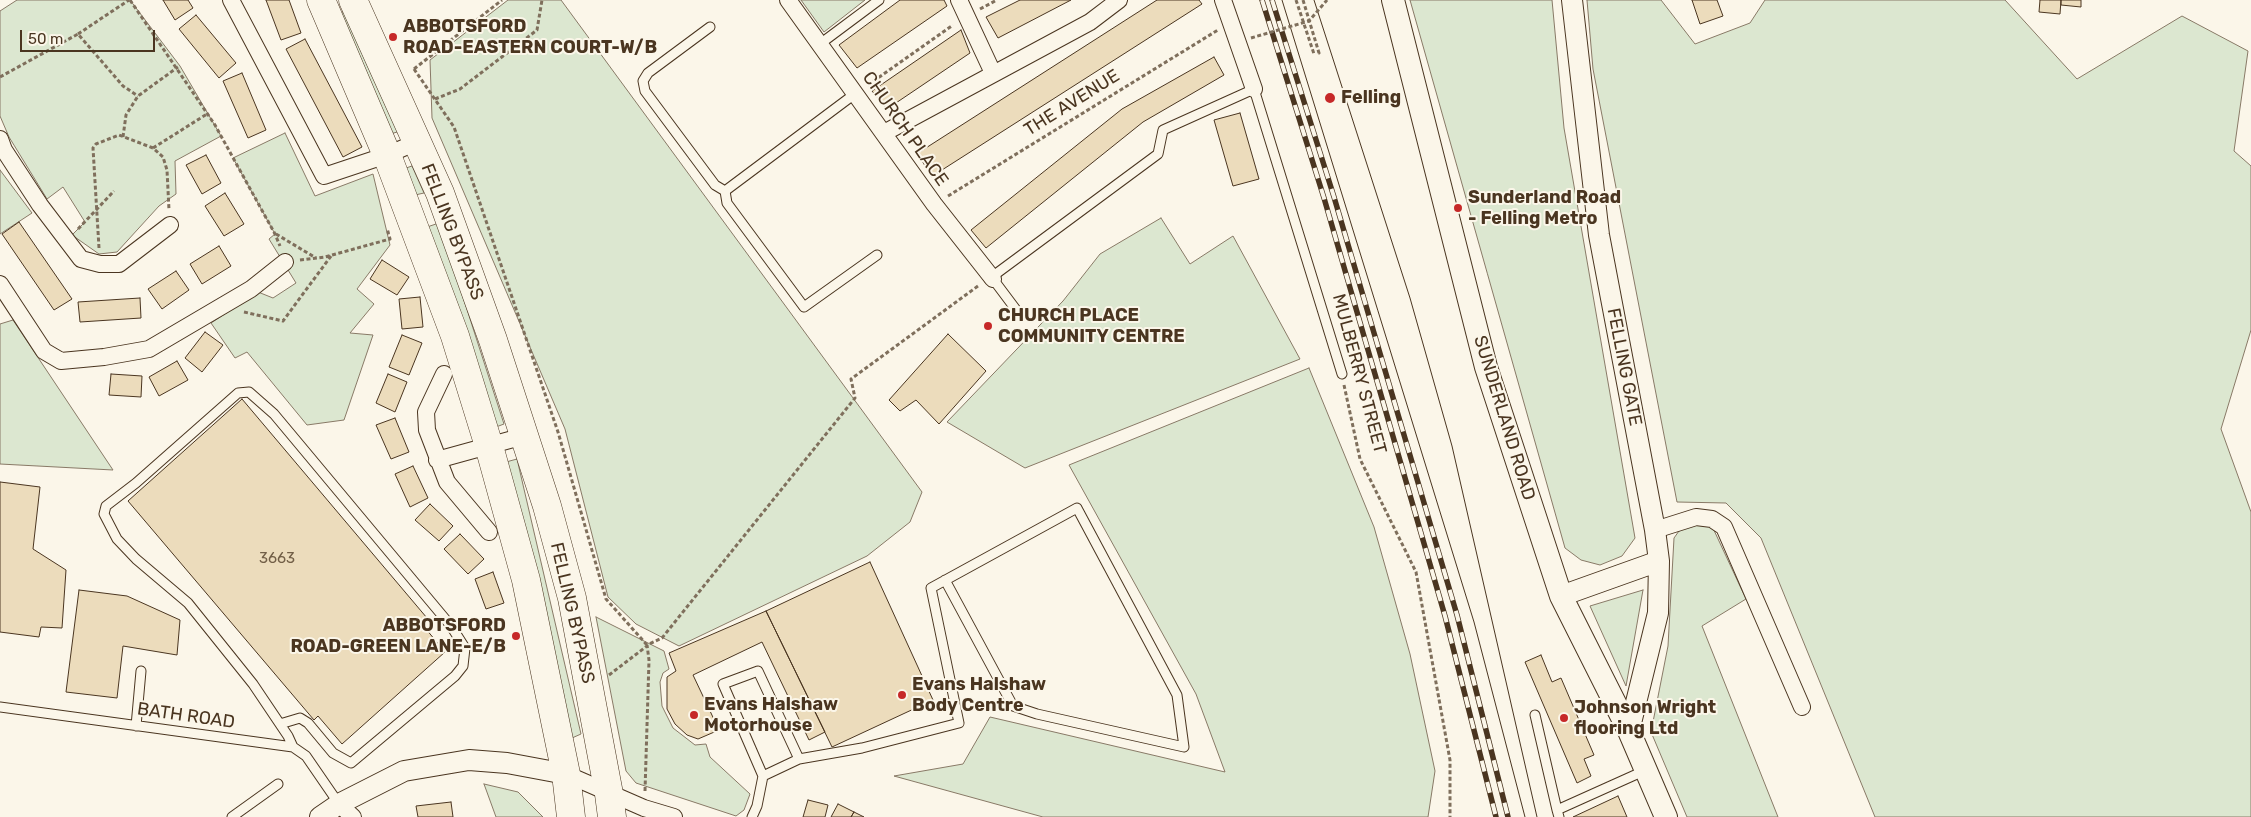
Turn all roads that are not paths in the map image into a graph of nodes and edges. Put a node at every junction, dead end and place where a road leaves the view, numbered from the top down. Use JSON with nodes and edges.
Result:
{"nodes":[{"id":1,"x":231,"y":0,"type":"edge"},
{"id":2,"x":322,"y":0,"type":"edge"},
{"id":3,"x":353,"y":0,"type":"edge"},
{"id":4,"x":788,"y":0,"type":"edge"},
{"id":5,"x":879,"y":0,"type":"edge"},
{"id":6,"x":959,"y":0,"type":"edge"},
{"id":7,"x":1119,"y":0,"type":"edge"},
{"id":8,"x":1222,"y":0,"type":"edge"},
{"id":9,"x":1393,"y":0,"type":"edge"},
{"id":10,"x":1572,"y":0,"type":"edge"},
{"id":11,"x":710,"y":27,"type":"dead end"},
{"id":12,"x":820,"y":44,"type":"junction"},
{"id":13,"x":993,"y":73,"type":"junction"},
{"id":14,"x":1254,"y":89,"type":"junction"},
{"id":15,"x":856,"y":93,"type":"junction"},
{"id":16,"x":884,"y":133,"type":"junction"},
{"id":17,"x":0,"y":139,"type":"edge"},
{"id":18,"x":417,"y":142,"type":"junction"},
{"id":19,"x":387,"y":155,"type":"junction"},
{"id":20,"x":725,"y":191,"type":"junction"},
{"id":21,"x":170,"y":225,"type":"road end"},
{"id":22,"x":877,"y":255,"type":"dead end"},
{"id":23,"x":285,"y":262,"type":"road end"},
{"id":24,"x":989,"y":279,"type":"junction"},
{"id":25,"x":0,"y":284,"type":"edge"},
{"id":26,"x":1017,"y":311,"type":"dead end"},
{"id":27,"x":444,"y":374,"type":"dead end"},
{"id":28,"x":1342,"y":374,"type":"road end"},
{"id":29,"x":524,"y":436,"type":"junction"},
{"id":30,"x":489,"y":446,"type":"junction"},
{"id":31,"x":437,"y":460,"type":"junction"},
{"id":32,"x":1655,"y":530,"type":"junction"},
{"id":33,"x":489,"y":532,"type":"dead end"},
{"id":34,"x":1659,"y":562,"type":"junction"},
{"id":35,"x":945,"y":580,"type":"junction"},
{"id":36,"x":1560,"y":596,"type":"junction"},
{"id":37,"x":141,"y":671,"type":"dead end"},
{"id":38,"x":0,"y":707,"type":"edge"},
{"id":39,"x":1802,"y":707,"type":"dead end"},
{"id":40,"x":1535,"y":716,"type":"dead end"},
{"id":41,"x":280,"y":724,"type":"junction"},
{"id":42,"x":136,"y":726,"type":"junction"},
{"id":43,"x":1629,"y":731,"type":"junction"},
{"id":44,"x":293,"y":747,"type":"junction"},
{"id":45,"x":799,"y":759,"type":"junction"},
{"id":46,"x":1646,"y":770,"type":"junction"},
{"id":47,"x":566,"y":774,"type":"junction"},
{"id":48,"x":763,"y":776,"type":"junction"},
{"id":49,"x":278,"y":784,"type":"dead end"},
{"id":50,"x":611,"y":805,"type":"edge"},
{"id":51,"x":346,"y":811,"type":"edge"},
{"id":52,"x":1558,"y":813,"type":"edge"},
{"id":53,"x":232,"y":817,"type":"edge"},
{"id":54,"x":320,"y":817,"type":"edge"},
{"id":55,"x":571,"y":817,"type":"edge"},
{"id":56,"x":674,"y":817,"type":"edge"},
{"id":57,"x":752,"y":817,"type":"edge"},
{"id":58,"x":1666,"y":817,"type":"edge"}],
"edges":[{"from":1,"to":19,"type":"street"},
{"from":2,"to":19,"type":"highway","name":"FELLING BYPASS"},
{"from":3,"to":18,"type":"highway","name":"FELLING BYPASS"},
{"from":4,"to":12,"type":"street","name":"CHURCH PLACE"},
{"from":5,"to":12,"type":"lane"},
{"from":6,"to":13,"type":"street"},
{"from":7,"to":13,"type":"street"},
{"from":8,"to":14,"type":"street","name":"MULBERRY STREET"},
{"from":9,"to":36,"type":"main road","name":"SUNDERLAND ROAD"},
{"from":10,"to":32,"type":"street","name":"FELLING GATE"},
{"from":11,"to":20,"type":"lane"},
{"from":12,"to":15,"type":"street","name":"CHURCH PLACE"},
{"from":13,"to":16,"type":"street"},
{"from":14,"to":24,"type":"lane"},
{"from":14,"to":28,"type":"lane","name":"MULBERRY STREET"},
{"from":15,"to":16,"type":"street","name":"CHURCH PLACE"},
{"from":15,"to":20,"type":"lane"},
{"from":16,"to":24,"type":"street","name":"CHURCH PLACE"},
{"from":17,"to":21,"type":"street"},
{"from":18,"to":19,"type":"street","name":"FELLING BYPASS"},
{"from":18,"to":29,"type":"highway","name":"FELLING BYPASS"},
{"from":19,"to":30,"type":"highway","name":"FELLING BYPASS"},
{"from":20,"to":22,"type":"lane"},
{"from":23,"to":25,"type":"street"},
{"from":24,"to":26,"type":"lane"},
{"from":27,"to":31,"type":"street"},
{"from":29,"to":30,"type":"street"},
{"from":29,"to":50,"type":"highway","name":"FELLING BYPASS"},
{"from":30,"to":31,"type":"street"},
{"from":30,"to":47,"type":"highway","name":"FELLING BYPASS"},
{"from":31,"to":33,"type":"street"},
{"from":32,"to":34,"type":"street","name":"FELLING GATE"},
{"from":32,"to":39,"type":"street"},
{"from":34,"to":36,"type":"street"},
{"from":34,"to":43,"type":"street","name":"FELLING GATE"},
{"from":35,"to":35,"type":"lane"},
{"from":35,"to":45,"type":"lane"},
{"from":36,"to":43,"type":"main road","name":"SUNDERLAND ROAD"},
{"from":37,"to":42,"type":"lane"},
{"from":38,"to":42,"type":"lane","name":"BATH ROAD"},
{"from":40,"to":52,"type":"lane"},
{"from":41,"to":41,"type":"lane"},
{"from":41,"to":44,"type":"lane"},
{"from":42,"to":44,"type":"lane","name":"BATH ROAD"},
{"from":43,"to":46,"type":"main road","name":"SUNDERLAND ROAD"},
{"from":44,"to":51,"type":"lane"},
{"from":45,"to":48,"type":"lane"},
{"from":45,"to":48,"type":"lane"},
{"from":46,"to":52,"type":"lane"},
{"from":46,"to":58,"type":"main road","name":"SUNDERLAND ROAD"},
{"from":47,"to":50,"type":"street"},
{"from":47,"to":51,"type":"street"},
{"from":47,"to":55,"type":"highway","name":"FELLING BYPASS"},
{"from":48,"to":57,"type":"lane"},
{"from":49,"to":53,"type":"lane"},
{"from":50,"to":56,"type":"street"},
{"from":51,"to":54,"type":"street"}]}
